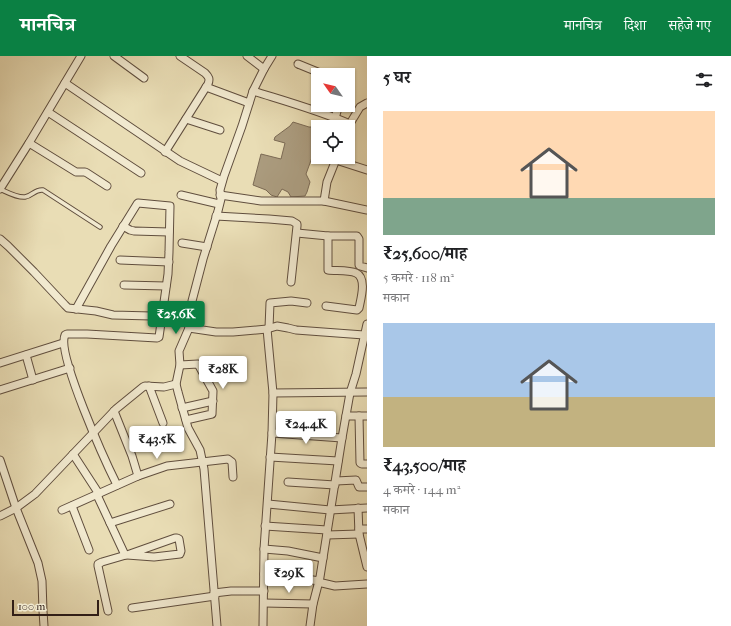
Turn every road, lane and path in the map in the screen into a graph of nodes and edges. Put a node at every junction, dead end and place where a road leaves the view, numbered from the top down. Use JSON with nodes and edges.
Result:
{"nodes":[{"id":1,"x":81,"y":56,"type":"edge"},
{"id":2,"x":114,"y":56,"type":"edge"},
{"id":3,"x":180,"y":56,"type":"edge"},
{"id":4,"x":247,"y":56,"type":"edge"},
{"id":5,"x":272,"y":56,"type":"edge"},
{"id":6,"x":298,"y":64,"type":"dead end"},
{"id":7,"x":264,"y":69,"type":"junction"},
{"id":8,"x":311,"y":69,"type":"edge"},
{"id":9,"x":144,"y":78,"type":"dead end"},
{"id":10,"x":65,"y":83,"type":"junction"},
{"id":11,"x":206,"y":87,"type":"junction"},
{"id":12,"x":253,"y":92,"type":"junction"},
{"id":13,"x":249,"y":103,"type":"junction"},
{"id":14,"x":367,"y":104,"type":"edge"},
{"id":15,"x":48,"y":112,"type":"junction"},
{"id":16,"x":337,"y":112,"type":"edge"},
{"id":17,"x":335,"y":118,"type":"junction"},
{"id":18,"x":186,"y":119,"type":"junction"},
{"id":19,"x":338,"y":120,"type":"edge"},
{"id":20,"x":352,"y":120,"type":"edge"},
{"id":21,"x":220,"y":130,"type":"dead end"},
{"id":22,"x":29,"y":143,"type":"junction"},
{"id":23,"x":165,"y":152,"type":"junction"},
{"id":24,"x":334,"y":164,"type":"edge"},
{"id":25,"x":350,"y":164,"type":"edge"},
{"id":26,"x":367,"y":170,"type":"edge"},
{"id":27,"x":141,"y":173,"type":"dead end"},
{"id":28,"x":222,"y":181,"type":"junction"},
{"id":29,"x":107,"y":186,"type":"dead end"},
{"id":30,"x":0,"y":189,"type":"edge"},
{"id":31,"x":180,"y":195,"type":"dead end"},
{"id":32,"x":220,"y":195,"type":"junction"},
{"id":33,"x":324,"y":201,"type":"junction"},
{"id":34,"x":220,"y":204,"type":"junction"},
{"id":35,"x":367,"y":210,"type":"edge"},
{"id":36,"x":216,"y":216,"type":"junction"},
{"id":37,"x":123,"y":226,"type":"junction"},
{"id":38,"x":100,"y":227,"type":"dead end"},
{"id":39,"x":169,"y":232,"type":"junction"},
{"id":40,"x":297,"y":233,"type":"junction"},
{"id":41,"x":328,"y":236,"type":"junction"},
{"id":42,"x":0,"y":239,"type":"edge"},
{"id":43,"x":182,"y":243,"type":"dead end"},
{"id":44,"x":207,"y":247,"type":"junction"},
{"id":45,"x":120,"y":260,"type":"dead end"},
{"id":46,"x":169,"y":262,"type":"junction"},
{"id":47,"x":367,"y":268,"type":"edge"},
{"id":48,"x":292,"y":282,"type":"dead end"},
{"id":49,"x":124,"y":285,"type":"dead end"},
{"id":50,"x":166,"y":286,"type":"junction"},
{"id":51,"x":307,"y":303,"type":"dead end"},
{"id":52,"x":326,"y":306,"type":"dead end"},
{"id":53,"x":76,"y":309,"type":"junction"},
{"id":54,"x":163,"y":316,"type":"junction"},
{"id":55,"x":190,"y":317,"type":"junction"},
{"id":56,"x":367,"y":324,"type":"edge"},
{"id":57,"x":189,"y":328,"type":"junction"},
{"id":58,"x":268,"y":328,"type":"junction"},
{"id":59,"x":364,"y":335,"type":"junction"},
{"id":60,"x":64,"y":343,"type":"junction"},
{"id":61,"x":26,"y":354,"type":"junction"},
{"id":62,"x":0,"y":363,"type":"edge"},
{"id":63,"x":180,"y":365,"type":"junction"},
{"id":64,"x":70,"y":368,"type":"junction"},
{"id":65,"x":33,"y":380,"type":"junction"},
{"id":66,"x":176,"y":384,"type":"junction"},
{"id":67,"x":149,"y":386,"type":"junction"},
{"id":68,"x":0,"y":390,"type":"edge"},
{"id":69,"x":367,"y":392,"type":"edge"},
{"id":70,"x":273,"y":393,"type":"junction"},
{"id":71,"x":350,"y":393,"type":"junction"},
{"id":72,"x":213,"y":401,"type":"junction"},
{"id":73,"x":182,"y":408,"type":"junction"},
{"id":74,"x":114,"y":411,"type":"junction"},
{"id":75,"x":346,"y":416,"type":"junction"},
{"id":76,"x":359,"y":416,"type":"junction"},
{"id":77,"x":367,"y":416,"type":"edge"},
{"id":78,"x":186,"y":420,"type":"junction"},
{"id":79,"x":163,"y":423,"type":"dead end"},
{"id":80,"x":93,"y":433,"type":"junction"},
{"id":81,"x":272,"y":433,"type":"junction"},
{"id":82,"x":342,"y":438,"type":"junction"},
{"id":83,"x":363,"y":440,"type":"edge"},
{"id":84,"x":73,"y":454,"type":"junction"},
{"id":85,"x":270,"y":457,"type":"junction"},
{"id":86,"x":0,"y":460,"type":"edge"},
{"id":87,"x":203,"y":462,"type":"junction"},
{"id":88,"x":338,"y":462,"type":"junction"},
{"id":89,"x":367,"y":464,"type":"edge"},
{"id":90,"x":138,"y":476,"type":"junction"},
{"id":91,"x":234,"y":477,"type":"dead end"},
{"id":92,"x":288,"y":482,"type":"dead end"},
{"id":93,"x":335,"y":483,"type":"junction"},
{"id":94,"x":117,"y":485,"type":"junction"},
{"id":95,"x":367,"y":487,"type":"edge"},
{"id":96,"x":98,"y":494,"type":"junction"},
{"id":97,"x":170,"y":504,"type":"dead end"},
{"id":98,"x":268,"y":504,"type":"junction"},
{"id":99,"x":72,"y":506,"type":"junction"},
{"id":100,"x":16,"y":508,"type":"junction"},
{"id":101,"x":358,"y":508,"type":"junction"},
{"id":102,"x":367,"y":508,"type":"edge"},
{"id":103,"x":62,"y":510,"type":"dead end"},
{"id":104,"x":330,"y":510,"type":"junction"},
{"id":105,"x":0,"y":516,"type":"edge"},
{"id":106,"x":110,"y":523,"type":"junction"},
{"id":107,"x":265,"y":526,"type":"junction"},
{"id":108,"x":367,"y":529,"type":"edge"},
{"id":109,"x":327,"y":532,"type":"junction"},
{"id":110,"x":359,"y":532,"type":"junction"},
{"id":111,"x":264,"y":549,"type":"junction"},
{"id":112,"x":89,"y":550,"type":"dead end"},
{"id":113,"x":126,"y":555,"type":"junction"},
{"id":114,"x":323,"y":558,"type":"junction"},
{"id":115,"x":367,"y":567,"type":"edge"},
{"id":116,"x":264,"y":574,"type":"junction"},
{"id":117,"x":319,"y":581,"type":"junction"},
{"id":118,"x":367,"y":584,"type":"edge"},
{"id":119,"x":264,"y":591,"type":"junction"},
{"id":120,"x":215,"y":595,"type":"junction"},
{"id":121,"x":264,"y":603,"type":"junction"},
{"id":122,"x":313,"y":604,"type":"junction"},
{"id":123,"x":132,"y":608,"type":"dead end"},
{"id":124,"x":108,"y":611,"type":"dead end"},
{"id":125,"x":44,"y":626,"type":"edge"},
{"id":126,"x":217,"y":626,"type":"edge"},
{"id":127,"x":263,"y":626,"type":"edge"},
{"id":128,"x":310,"y":626,"type":"edge"}],
"edges":[{"from":1,"to":10,"type":"street"},
{"from":2,"to":9,"type":"street"},
{"from":3,"to":11,"type":"street"},
{"from":4,"to":7,"type":"street"},
{"from":5,"to":7,"type":"street"},
{"from":6,"to":8,"type":"street"},
{"from":7,"to":12,"type":"street"},
{"from":10,"to":15,"type":"street"},
{"from":10,"to":23,"type":"street"},
{"from":11,"to":13,"type":"street"},
{"from":11,"to":18,"type":"street"},
{"from":12,"to":13,"type":"street"},
{"from":12,"to":17,"type":"street"},
{"from":13,"to":28,"type":"street"},
{"from":14,"to":20,"type":"street"},
{"from":15,"to":22,"type":"street"},
{"from":15,"to":27,"type":"street"},
{"from":16,"to":17,"type":"street"},
{"from":17,"to":19,"type":"street"},
{"from":18,"to":21,"type":"street"},
{"from":18,"to":23,"type":"street"},
{"from":22,"to":29,"type":"street"},
{"from":22,"to":30,"type":"street"},
{"from":23,"to":28,"type":"street"},
{"from":24,"to":33,"type":"street"},
{"from":25,"to":26,"type":"street"},
{"from":28,"to":32,"type":"street"},
{"from":30,"to":38,"type":"lane"},
{"from":31,"to":34,"type":"street"},
{"from":32,"to":33,"type":"street"},
{"from":32,"to":34,"type":"street"},
{"from":33,"to":35,"type":"street"},
{"from":34,"to":36,"type":"street"},
{"from":36,"to":40,"type":"street"},
{"from":36,"to":44,"type":"street"},
{"from":37,"to":39,"type":"street"},
{"from":37,"to":39,"type":"street"},
{"from":37,"to":53,"type":"street"},
{"from":39,"to":46,"type":"street"},
{"from":40,"to":41,"type":"street"},
{"from":40,"to":48,"type":"street"},
{"from":41,"to":47,"type":"street"},
{"from":41,"to":52,"type":"street"},
{"from":42,"to":53,"type":"street"},
{"from":43,"to":44,"type":"street"},
{"from":44,"to":55,"type":"street"},
{"from":45,"to":46,"type":"street"},
{"from":46,"to":50,"type":"street"},
{"from":49,"to":50,"type":"street"},
{"from":50,"to":54,"type":"street"},
{"from":51,"to":58,"type":"street"},
{"from":53,"to":54,"type":"street"},
{"from":54,"to":55,"type":"street"},
{"from":54,"to":60,"type":"street"},
{"from":55,"to":57,"type":"street"},
{"from":56,"to":59,"type":"street"},
{"from":57,"to":58,"type":"street"},
{"from":57,"to":63,"type":"street"},
{"from":58,"to":59,"type":"street"},
{"from":58,"to":70,"type":"street"},
{"from":59,"to":71,"type":"street"},
{"from":60,"to":61,"type":"street"},
{"from":60,"to":64,"type":"street"},
{"from":61,"to":62,"type":"street"},
{"from":61,"to":65,"type":"street"},
{"from":63,"to":66,"type":"street"},
{"from":63,"to":72,"type":"street"},
{"from":64,"to":65,"type":"street"},
{"from":64,"to":80,"type":"street"},
{"from":65,"to":68,"type":"street"},
{"from":66,"to":67,"type":"street"},
{"from":66,"to":73,"type":"street"},
{"from":67,"to":74,"type":"street"},
{"from":67,"to":79,"type":"street"},
{"from":69,"to":71,"type":"street"},
{"from":70,"to":71,"type":"street"},
{"from":70,"to":81,"type":"street"},
{"from":71,"to":75,"type":"street"},
{"from":72,"to":73,"type":"street"},
{"from":72,"to":78,"type":"street"},
{"from":73,"to":78,"type":"street"},
{"from":74,"to":80,"type":"street"},
{"from":74,"to":90,"type":"street"},
{"from":75,"to":76,"type":"street"},
{"from":75,"to":82,"type":"street"},
{"from":76,"to":77,"type":"street"},
{"from":76,"to":83,"type":"street"},
{"from":78,"to":87,"type":"street"},
{"from":80,"to":84,"type":"street"},
{"from":80,"to":94,"type":"street"},
{"from":81,"to":82,"type":"street"},
{"from":81,"to":85,"type":"street"},
{"from":82,"to":88,"type":"street"},
{"from":83,"to":89,"type":"street"},
{"from":84,"to":96,"type":"street"},
{"from":84,"to":100,"type":"street"},
{"from":85,"to":88,"type":"street"},
{"from":85,"to":98,"type":"street"},
{"from":86,"to":100,"type":"street"},
{"from":87,"to":90,"type":"street"},
{"from":87,"to":91,"type":"street"},
{"from":87,"to":120,"type":"street"},
{"from":88,"to":93,"type":"street"},
{"from":90,"to":94,"type":"street"},
{"from":92,"to":93,"type":"street"},
{"from":93,"to":95,"type":"street"},
{"from":93,"to":104,"type":"street"},
{"from":94,"to":96,"type":"street"},
{"from":96,"to":99,"type":"street"},
{"from":96,"to":106,"type":"street"},
{"from":97,"to":106,"type":"street"},
{"from":98,"to":104,"type":"street"},
{"from":98,"to":107,"type":"street"},
{"from":99,"to":103,"type":"street"},
{"from":99,"to":112,"type":"street"},
{"from":100,"to":105,"type":"street"},
{"from":100,"to":125,"type":"street"},
{"from":101,"to":102,"type":"street"},
{"from":101,"to":104,"type":"street"},
{"from":101,"to":110,"type":"street"},
{"from":104,"to":109,"type":"street"},
{"from":106,"to":113,"type":"street"},
{"from":107,"to":109,"type":"street"},
{"from":107,"to":111,"type":"street"},
{"from":108,"to":110,"type":"street"},
{"from":109,"to":110,"type":"street"},
{"from":109,"to":114,"type":"street"},
{"from":110,"to":115,"type":"street"},
{"from":111,"to":114,"type":"street"},
{"from":111,"to":116,"type":"street"},
{"from":113,"to":113,"type":"street"},
{"from":113,"to":124,"type":"street"},
{"from":114,"to":117,"type":"street"},
{"from":116,"to":117,"type":"street"},
{"from":116,"to":119,"type":"street"},
{"from":117,"to":118,"type":"street"},
{"from":117,"to":122,"type":"street"},
{"from":119,"to":120,"type":"street"},
{"from":119,"to":121,"type":"street"},
{"from":120,"to":123,"type":"street"},
{"from":120,"to":126,"type":"street"},
{"from":121,"to":122,"type":"street"},
{"from":121,"to":127,"type":"street"},
{"from":122,"to":128,"type":"street"}]}
